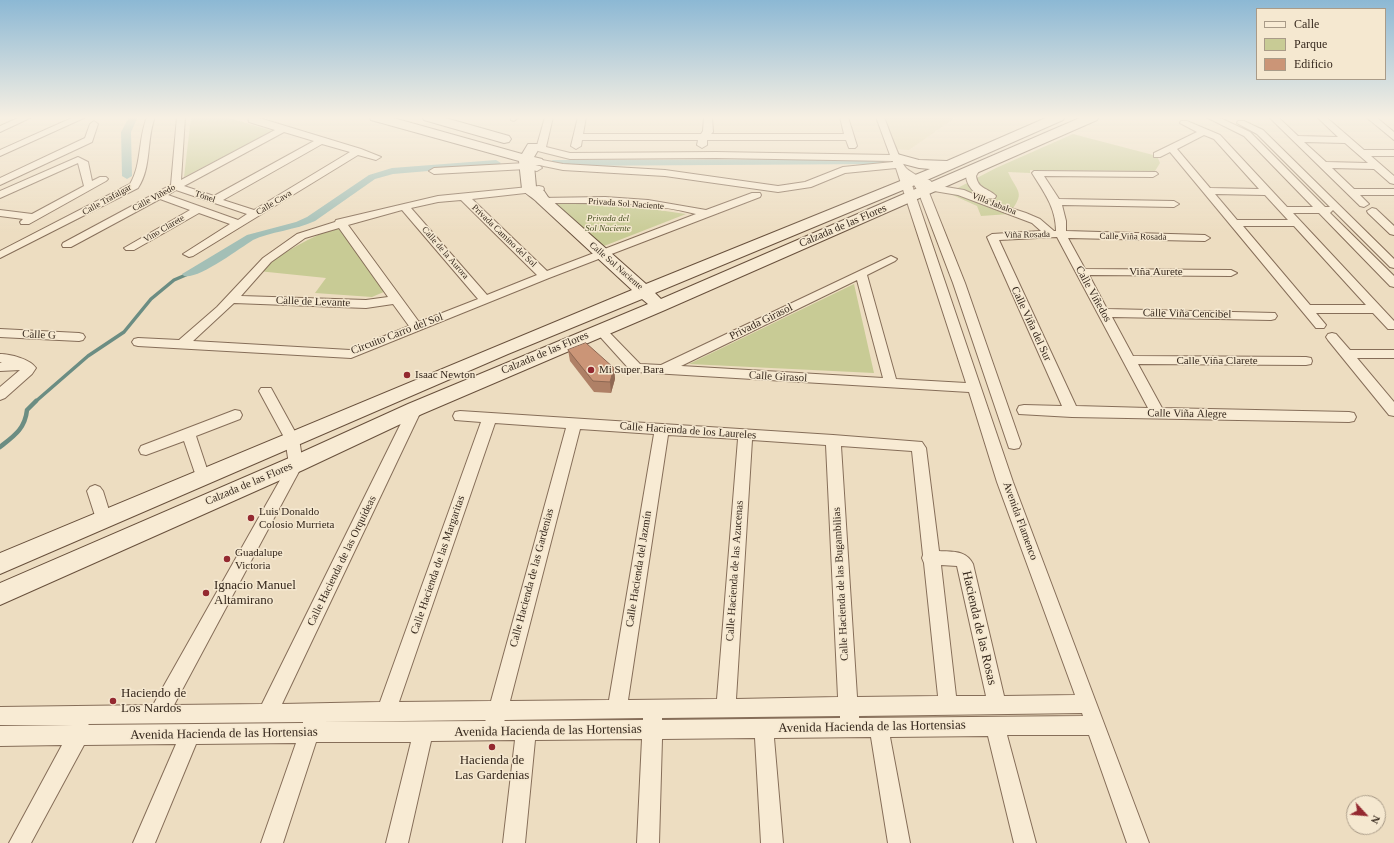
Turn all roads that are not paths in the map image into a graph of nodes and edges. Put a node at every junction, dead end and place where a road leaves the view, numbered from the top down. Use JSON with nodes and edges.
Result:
{"nodes":[{"id":1,"x":53,"y":156,"type":"edge"},
{"id":2,"x":142,"y":156,"type":"edge"},
{"id":3,"x":178,"y":156,"type":"edge"},
{"id":4,"x":232,"y":156,"type":"edge"},
{"id":5,"x":293,"y":156,"type":"edge"},
{"id":6,"x":349,"y":156,"type":"edge"},
{"id":7,"x":533,"y":156,"type":"edge"},
{"id":8,"x":535,"y":156,"type":"joint"},
{"id":9,"x":727,"y":156,"type":"edge"},
{"id":10,"x":900,"y":156,"type":"edge"},
{"id":11,"x":967,"y":156,"type":"edge"},
{"id":12,"x":983,"y":156,"type":"edge"},
{"id":13,"x":1006,"y":156,"type":"edge"},
{"id":14,"x":1178,"y":156,"type":"edge"},
{"id":15,"x":1235,"y":156,"type":"edge"},
{"id":16,"x":1269,"y":156,"type":"edge"},
{"id":17,"x":1284,"y":156,"type":"edge"},
{"id":18,"x":1314,"y":156,"type":"edge"},
{"id":19,"x":1366,"y":156,"type":"edge"},
{"id":20,"x":993,"y":162,"type":"junction"},
{"id":21,"x":948,"y":165,"type":"junction"},
{"id":22,"x":1323,"y":165,"type":"junction"},
{"id":23,"x":1377,"y":166,"type":"junction"},
{"id":24,"x":975,"y":169,"type":"junction"},
{"id":25,"x":434,"y":171,"type":"dead end"},
{"id":26,"x":1153,"y":174,"type":"dead end"},
{"id":27,"x":103,"y":179,"type":"dead end"},
{"id":28,"x":912,"y":179,"type":"junction"},
{"id":29,"x":2,"y":180,"type":"edge"},
{"id":30,"x":1394,"y":181,"type":"edge"},
{"id":31,"x":176,"y":186,"type":"junction"},
{"id":32,"x":974,"y":186,"type":"junction"},
{"id":33,"x":89,"y":187,"type":"junction"},
{"id":34,"x":1207,"y":191,"type":"junction"},
{"id":35,"x":960,"y":192,"type":"junction"},
{"id":36,"x":1267,"y":192,"type":"junction"},
{"id":37,"x":1352,"y":192,"type":"junction"},
{"id":38,"x":1394,"y":192,"type":"edge"},
{"id":39,"x":538,"y":193,"type":"junction"},
{"id":40,"x":0,"y":195,"type":"edge"},
{"id":41,"x":160,"y":195,"type":"junction"},
{"id":42,"x":756,"y":195,"type":"dead end"},
{"id":43,"x":463,"y":196,"type":"junction"},
{"id":44,"x":215,"y":200,"type":"junction"},
{"id":45,"x":1056,"y":202,"type":"junction"},
{"id":46,"x":1174,"y":204,"type":"dead end"},
{"id":47,"x":404,"y":206,"type":"junction"},
{"id":48,"x":199,"y":209,"type":"junction"},
{"id":49,"x":1284,"y":210,"type":"junction"},
{"id":50,"x":1322,"y":210,"type":"junction"},
{"id":51,"x":1338,"y":210,"type":"junction"},
{"id":52,"x":0,"y":213,"type":"edge"},
{"id":53,"x":256,"y":214,"type":"junction"},
{"id":54,"x":708,"y":214,"type":"junction"},
{"id":55,"x":1046,"y":216,"type":"junction"},
{"id":56,"x":1036,"y":221,"type":"junction"},
{"id":57,"x":1061,"y":221,"type":"junction"},
{"id":58,"x":340,"y":222,"type":"junction"},
{"id":59,"x":1234,"y":223,"type":"junction"},
{"id":60,"x":1296,"y":223,"type":"junction"},
{"id":61,"x":239,"y":224,"type":"junction"},
{"id":62,"x":1391,"y":227,"type":"edge"},
{"id":63,"x":1056,"y":235,"type":"junction"},
{"id":64,"x":993,"y":236,"type":"joint"},
{"id":65,"x":1205,"y":238,"type":"dead end"},
{"id":66,"x":67,"y":245,"type":"dead end"},
{"id":67,"x":130,"y":248,"type":"dead end"},
{"id":68,"x":189,"y":254,"type":"dead end"},
{"id":69,"x":0,"y":255,"type":"edge"},
{"id":70,"x":602,"y":255,"type":"junction"},
{"id":71,"x":891,"y":259,"type":"dead end"},
{"id":72,"x":1394,"y":265,"type":"edge"},
{"id":73,"x":1081,"y":272,"type":"junction"},
{"id":74,"x":1230,"y":273,"type":"dead end"},
{"id":75,"x":860,"y":274,"type":"junction"},
{"id":76,"x":546,"y":276,"type":"junction"},
{"id":77,"x":959,"y":283,"type":"junction"},
{"id":78,"x":1394,"y":283,"type":"edge"},
{"id":79,"x":941,"y":284,"type":"junction"},
{"id":80,"x":646,"y":292,"type":"junction"},
{"id":81,"x":230,"y":299,"type":"junction"},
{"id":82,"x":395,"y":300,"type":"junction"},
{"id":83,"x":485,"y":300,"type":"junction"},
{"id":84,"x":659,"y":306,"type":"junction"},
{"id":85,"x":1306,"y":309,"type":"junction"},
{"id":86,"x":1376,"y":309,"type":"junction"},
{"id":87,"x":1103,"y":313,"type":"junction"},
{"id":88,"x":1271,"y":316,"type":"dead end"},
{"id":89,"x":1320,"y":325,"type":"dead end"},
{"id":90,"x":1392,"y":326,"type":"dead end"},
{"id":91,"x":417,"y":328,"type":"junction"},
{"id":92,"x":600,"y":330,"type":"junction"},
{"id":93,"x":1,"y":334,"type":"edge"},
{"id":94,"x":79,"y":336,"type":"dead end"},
{"id":95,"x":1332,"y":337,"type":"dead end"},
{"id":96,"x":138,"y":342,"type":"dead end"},
{"id":97,"x":182,"y":344,"type":"junction"},
{"id":98,"x":1347,"y":354,"type":"junction"},
{"id":99,"x":1394,"y":354,"type":"edge"},
{"id":100,"x":0,"y":358,"type":"edge"},
{"id":101,"x":1129,"y":360,"type":"junction"},
{"id":102,"x":1306,"y":361,"type":"dead end"},
{"id":103,"x":18,"y":364,"type":"junction"},
{"id":104,"x":0,"y":367,"type":"edge"},
{"id":105,"x":662,"y":370,"type":"junction"},
{"id":106,"x":432,"y":380,"type":"junction"},
{"id":107,"x":891,"y":383,"type":"junction"},
{"id":108,"x":974,"y":388,"type":"junction"},
{"id":109,"x":266,"y":391,"type":"dead end"},
{"id":110,"x":0,"y":394,"type":"edge"},
{"id":111,"x":443,"y":397,"type":"junction"},
{"id":112,"x":415,"y":409,"type":"junction"},
{"id":113,"x":1024,"y":410,"type":"dead end"},
{"id":114,"x":1394,"y":411,"type":"edge"},
{"id":115,"x":1072,"y":412,"type":"junction"},
{"id":116,"x":1158,"y":414,"type":"junction"},
{"id":117,"x":235,"y":415,"type":"dead end"},
{"id":118,"x":460,"y":416,"type":"dead end"},
{"id":119,"x":1349,"y":417,"type":"dead end"},
{"id":120,"x":490,"y":418,"type":"junction"},
{"id":121,"x":574,"y":424,"type":"junction"},
{"id":122,"x":662,"y":429,"type":"junction"},
{"id":123,"x":188,"y":433,"type":"junction"},
{"id":124,"x":745,"y":435,"type":"junction"},
{"id":125,"x":292,"y":439,"type":"junction"},
{"id":126,"x":833,"y":440,"type":"junction"},
{"id":127,"x":1014,"y":444,"type":"dead end"},
{"id":128,"x":146,"y":450,"type":"dead end"},
{"id":129,"x":296,"y":464,"type":"junction"},
{"id":130,"x":203,"y":478,"type":"junction"},
{"id":131,"x":95,"y":491,"type":"dead end"},
{"id":132,"x":104,"y":520,"type":"junction"},
{"id":133,"x":930,"y":558,"type":"junction"},
{"id":134,"x":0,"y":564,"type":"edge"},
{"id":135,"x":0,"y":594,"type":"edge"},
{"id":136,"x":1088,"y":704,"type":"junction"},
{"id":137,"x":997,"y":705,"type":"junction"},
{"id":138,"x":948,"y":706,"type":"junction"},
{"id":139,"x":848,"y":707,"type":"junction"},
{"id":140,"x":726,"y":708,"type":"junction"},
{"id":141,"x":617,"y":709,"type":"junction"},
{"id":142,"x":653,"y":709,"type":"junction"},
{"id":143,"x":497,"y":710,"type":"junction"},
{"id":144,"x":268,"y":712,"type":"junction"},
{"id":145,"x":386,"y":712,"type":"junction"},
{"id":146,"x":316,"y":713,"type":"junction"},
{"id":147,"x":89,"y":715,"type":"junction"},
{"id":148,"x":158,"y":715,"type":"junction"},
{"id":149,"x":0,"y":716,"type":"edge"},
{"id":150,"x":1096,"y":725,"type":"junction"},
{"id":151,"x":995,"y":726,"type":"junction"},
{"id":152,"x":879,"y":727,"type":"junction"},
{"id":153,"x":851,"y":728,"type":"junction"},
{"id":154,"x":764,"y":729,"type":"junction"},
{"id":155,"x":651,"y":730,"type":"junction"},
{"id":156,"x":423,"y":732,"type":"junction"},
{"id":157,"x":492,"y":732,"type":"junction"},
{"id":158,"x":526,"y":732,"type":"junction"},
{"id":159,"x":309,"y":733,"type":"junction"},
{"id":160,"x":190,"y":734,"type":"junction"},
{"id":161,"x":0,"y":736,"type":"edge"},
{"id":162,"x":78,"y":736,"type":"junction"},
{"id":163,"x":20,"y":843,"type":"edge"},
{"id":164,"x":144,"y":843,"type":"edge"},
{"id":165,"x":272,"y":843,"type":"edge"},
{"id":166,"x":397,"y":843,"type":"edge"},
{"id":167,"x":514,"y":843,"type":"edge"},
{"id":168,"x":648,"y":843,"type":"edge"},
{"id":169,"x":772,"y":843,"type":"edge"},
{"id":170,"x":900,"y":843,"type":"edge"},
{"id":171,"x":1025,"y":843,"type":"edge"},
{"id":172,"x":1138,"y":843,"type":"edge"}],
"edges":[{"from":1,"to":29,"type":"street"},
{"from":2,"to":69,"type":"street","name":"Calle Trafalgar"},
{"from":3,"to":31,"type":"street"},
{"from":4,"to":31,"type":"street","name":"Calle Viñedo"},
{"from":5,"to":44,"type":"street"},
{"from":6,"to":53,"type":"street","name":"Calle Cava"},
{"from":7,"to":25,"type":"street"},
{"from":8,"to":28,"type":"street"},
{"from":8,"to":39,"type":"street"},
{"from":9,"to":28,"type":"street"},
{"from":10,"to":28,"type":"street"},
{"from":11,"to":21,"type":"street","name":"Calzada de las Flores"},
{"from":12,"to":20,"type":"street"},
{"from":13,"to":20,"type":"street","name":"Calzada de las Flores"},
{"from":14,"to":34,"type":"street"},
{"from":15,"to":36,"type":"street"},
{"from":16,"to":50,"type":"street"},
{"from":17,"to":51,"type":"street"},
{"from":18,"to":22,"type":"street"},
{"from":19,"to":23,"type":"street"},
{"from":20,"to":24,"type":"street","name":"Calzada de las Flores"},
{"from":21,"to":28,"type":"street","name":"Calzada de las Flores"},
{"from":21,"to":28,"type":"street"},
{"from":22,"to":23,"type":"street"},
{"from":22,"to":37,"type":"street"},
{"from":23,"to":30,"type":"street"},
{"from":24,"to":28,"type":"street","name":"Calzada de las Flores"},
{"from":24,"to":32,"type":"street","name":"Villa Jabaloa"},
{"from":26,"to":45,"type":"street","name":"Calle Viñedos"},
{"from":27,"to":33,"type":"street"},
{"from":28,"to":35,"type":"street","name":"Villa Jabaloa"},
{"from":28,"to":77,"type":"street"},
{"from":28,"to":79,"type":"street","name":"Avenida Flamenco"},
{"from":28,"to":80,"type":"street","name":"Calzada de las Flores"},
{"from":28,"to":84,"type":"street","name":"Calzada de las Flores"},
{"from":31,"to":41,"type":"street","name":"Calle Viñedo"},
{"from":31,"to":44,"type":"street","name":"Tónel"},
{"from":32,"to":35,"type":"street"},
{"from":32,"to":55,"type":"street","name":"Villa Jabaloa"},
{"from":33,"to":40,"type":"street"},
{"from":33,"to":52,"type":"street"},
{"from":34,"to":36,"type":"street"},
{"from":34,"to":59,"type":"street"},
{"from":35,"to":56,"type":"street","name":"Villa Jabaloa"},
{"from":36,"to":49,"type":"street"},
{"from":37,"to":38,"type":"street"},
{"from":37,"to":62,"type":"street"},
{"from":39,"to":43,"type":"street"},
{"from":39,"to":54,"type":"street","name":"Privada Sol Naciente"},
{"from":39,"to":70,"type":"street","name":"Calle Sol Naciente"},
{"from":41,"to":48,"type":"street","name":"Tónel"},
{"from":41,"to":66,"type":"street","name":"Calle Viñedo"},
{"from":42,"to":54,"type":"street"},
{"from":43,"to":47,"type":"street"},
{"from":43,"to":76,"type":"street","name":"Privada Camino del Sol"},
{"from":44,"to":53,"type":"street","name":"Tónel"},
{"from":45,"to":46,"type":"street"},
{"from":45,"to":57,"type":"street","name":"Calle Viñedos"},
{"from":47,"to":58,"type":"street"},
{"from":47,"to":83,"type":"street","name":"Calle de la Aurora"},
{"from":48,"to":61,"type":"street","name":"Tónel"},
{"from":48,"to":67,"type":"street","name":"Vino Clarete"},
{"from":49,"to":50,"type":"street"},
{"from":49,"to":60,"type":"street"},
{"from":50,"to":51,"type":"street"},
{"from":50,"to":78,"type":"street"},
{"from":51,"to":72,"type":"street"},
{"from":53,"to":61,"type":"street","name":"Calle Cava"},
{"from":54,"to":70,"type":"street"},
{"from":55,"to":56,"type":"street"},
{"from":55,"to":57,"type":"street","name":"Villa Jabaloa"},
{"from":56,"to":63,"type":"street","name":"Villa Jabaloa"},
{"from":57,"to":63,"type":"street","name":"Calle Viñedos"},
{"from":58,"to":81,"type":"street"},
{"from":58,"to":82,"type":"street"},
{"from":59,"to":60,"type":"street"},
{"from":59,"to":85,"type":"street"},
{"from":60,"to":86,"type":"street"},
{"from":61,"to":68,"type":"street","name":"Calle Cava"},
{"from":63,"to":64,"type":"street","name":"Viña Rosada"},
{"from":63,"to":65,"type":"street","name":"Calle Viña Rosada"},
{"from":63,"to":73,"type":"street","name":"Calle Viñedos"},
{"from":64,"to":115,"type":"street","name":"Calle Viña del Sur"},
{"from":70,"to":76,"type":"street","name":"Circuito Carro del Sol"},
{"from":70,"to":80,"type":"street","name":"Calle Sol Naciente"},
{"from":71,"to":75,"type":"street","name":"Privada Girasol"},
{"from":73,"to":74,"type":"street","name":"Viña Aurete"},
{"from":73,"to":87,"type":"street","name":"Calle Viñedos"},
{"from":75,"to":105,"type":"street","name":"Privada Girasol"},
{"from":75,"to":107,"type":"street"},
{"from":76,"to":83,"type":"street","name":"Circuito Carro del Sol"},
{"from":77,"to":79,"type":"street"},
{"from":77,"to":127,"type":"street"},
{"from":79,"to":108,"type":"street","name":"Avenida Flamenco"},
{"from":80,"to":84,"type":"street","name":"Calle Sol Naciente"},
{"from":80,"to":106,"type":"street","name":"Calzada de las Flores"},
{"from":81,"to":82,"type":"street","name":"Calle de Levante"},
{"from":81,"to":97,"type":"street"},
{"from":82,"to":91,"type":"street"},
{"from":83,"to":91,"type":"street","name":"Circuito Carro del Sol"},
{"from":84,"to":92,"type":"street","name":"Calzada de las Flores"},
{"from":85,"to":86,"type":"street"},
{"from":85,"to":89,"type":"street"},
{"from":86,"to":90,"type":"street"},
{"from":87,"to":88,"type":"street","name":"Calle Viña Cencibel"},
{"from":87,"to":101,"type":"street","name":"Calle Viñedos"},
{"from":91,"to":97,"type":"street","name":"Circuito Carro del Sol"},
{"from":92,"to":105,"type":"street","name":"Calle Girasol"},
{"from":92,"to":111,"type":"street","name":"Calzada de las Flores"},
{"from":93,"to":94,"type":"street","name":"Calle G"},
{"from":95,"to":98,"type":"street"},
{"from":96,"to":97,"type":"street","name":"Circuito Carro del Sol"},
{"from":98,"to":99,"type":"street"},
{"from":98,"to":114,"type":"street"},
{"from":100,"to":103,"type":"street"},
{"from":101,"to":102,"type":"street","name":"Calle Viña Clarete"},
{"from":101,"to":116,"type":"street","name":"Calle Viñedos"},
{"from":103,"to":104,"type":"street"},
{"from":103,"to":110,"type":"street"},
{"from":105,"to":107,"type":"street","name":"Calle Girasol"},
{"from":106,"to":111,"type":"street"},
{"from":106,"to":125,"type":"street","name":"Calzada de las Flores"},
{"from":107,"to":108,"type":"street","name":"Calle Girasol"},
{"from":108,"to":136,"type":"street","name":"Avenida Flamenco"},
{"from":109,"to":125,"type":"street"},
{"from":111,"to":112,"type":"street","name":"Calzada de las Flores"},
{"from":112,"to":129,"type":"street","name":"Calzada de las Flores"},
{"from":112,"to":144,"type":"street","name":"Calle Hacienda de las Orquídeas"},
{"from":113,"to":115,"type":"street","name":"Calle Viña Alegre"},
{"from":115,"to":116,"type":"street","name":"Calle Viña Alegre"},
{"from":116,"to":119,"type":"street","name":"Calle Viña Alegre"},
{"from":117,"to":123,"type":"street"},
{"from":118,"to":120,"type":"street","name":"Calle Hacienda de los Laureles"},
{"from":120,"to":121,"type":"street","name":"Calle Hacienda de los Laureles"},
{"from":120,"to":145,"type":"street","name":"Calle Hacienda de las Margaritas"},
{"from":121,"to":122,"type":"street","name":"Calle Hacienda de los Laureles"},
{"from":121,"to":143,"type":"street","name":"Calle Hacienda de las Gardenias"},
{"from":122,"to":124,"type":"street","name":"Calle Hacienda de los Laureles"},
{"from":122,"to":141,"type":"street","name":"Calle Hacienda del Jazmín"},
{"from":123,"to":128,"type":"street"},
{"from":123,"to":130,"type":"street"},
{"from":124,"to":126,"type":"street","name":"Calle Hacienda de los Laureles"},
{"from":124,"to":140,"type":"street","name":"Calle Hacienda de las Azucenas"},
{"from":125,"to":129,"type":"street"},
{"from":125,"to":130,"type":"street","name":"Calzada de las Flores"},
{"from":126,"to":133,"type":"street","name":"Calle Hacienda de los Laureles"},
{"from":126,"to":139,"type":"street","name":"Calle Hacienda de las Bugambilias"},
{"from":129,"to":135,"type":"street","name":"Calzada de las Flores"},
{"from":129,"to":148,"type":"street"},
{"from":130,"to":132,"type":"street","name":"Calzada de las Flores"},
{"from":131,"to":132,"type":"street"},
{"from":132,"to":134,"type":"street","name":"Calzada de las Flores"},
{"from":133,"to":137,"type":"street","name":"Hacienda de las Rosas"},
{"from":133,"to":138,"type":"street"},
{"from":136,"to":137,"type":"street","name":"Avenida Hacienda de las Hortensias"},
{"from":136,"to":150,"type":"street","name":"Avenida Flamenco"},
{"from":137,"to":138,"type":"street","name":"Avenida Hacienda de las Hortensias"},
{"from":138,"to":139,"type":"street","name":"Avenida Hacienda de las Hortensias"},
{"from":139,"to":140,"type":"street","name":"Avenida Hacienda de las Hortensias"},
{"from":139,"to":153,"type":"street","name":"Calle Hacienda de las Bugambilias"},
{"from":140,"to":142,"type":"street","name":"Avenida Hacienda de las Hortensias"},
{"from":141,"to":142,"type":"street","name":"Avenida Hacienda de las Hortensias"},
{"from":141,"to":143,"type":"street","name":"Avenida Hacienda de las Hortensias"},
{"from":142,"to":155,"type":"street"},
{"from":143,"to":145,"type":"street","name":"Avenida Hacienda de las Hortensias"},
{"from":143,"to":157,"type":"street","name":"Calle Hacienda de las Gardenias"},
{"from":144,"to":146,"type":"street","name":"Avenida Hacienda de las Hortensias"},
{"from":144,"to":148,"type":"street","name":"Avenida Hacienda de las Hortensias"},
{"from":145,"to":146,"type":"street","name":"Avenida Hacienda de las Hortensias"},
{"from":146,"to":159,"type":"street"},
{"from":147,"to":148,"type":"street","name":"Avenida Hacienda de las Hortensias"},
{"from":147,"to":149,"type":"street","name":"Avenida Hacienda de las Hortensias"},
{"from":147,"to":162,"type":"street"},
{"from":150,"to":151,"type":"street","name":"Avenida Hacienda de las Hortensias"},
{"from":150,"to":172,"type":"street","name":"Avenida Flamenco"},
{"from":151,"to":152,"type":"street","name":"Avenida Hacienda de las Hortensias"},
{"from":151,"to":171,"type":"street"},
{"from":152,"to":153,"type":"street","name":"Avenida Hacienda de las Hortensias"},
{"from":152,"to":170,"type":"street"},
{"from":153,"to":154,"type":"street","name":"Avenida Hacienda de las Hortensias"},
{"from":154,"to":155,"type":"street","name":"Avenida Hacienda de las Hortensias"},
{"from":154,"to":169,"type":"street"},
{"from":155,"to":158,"type":"street","name":"Avenida Hacienda de las Hortensias"},
{"from":155,"to":168,"type":"street"},
{"from":156,"to":157,"type":"street","name":"Avenida Hacienda de las Hortensias"},
{"from":156,"to":159,"type":"street","name":"Avenida Hacienda de las Hortensias"},
{"from":156,"to":166,"type":"street"},
{"from":157,"to":158,"type":"street","name":"Avenida Hacienda de las Hortensias"},
{"from":158,"to":167,"type":"street"},
{"from":159,"to":160,"type":"street","name":"Avenida Hacienda de las Hortensias"},
{"from":159,"to":165,"type":"street"},
{"from":160,"to":162,"type":"street","name":"Avenida Hacienda de las Hortensias"},
{"from":160,"to":164,"type":"street"},
{"from":161,"to":162,"type":"street","name":"Avenida Hacienda de las Hortensias"},
{"from":162,"to":163,"type":"street"}]}
